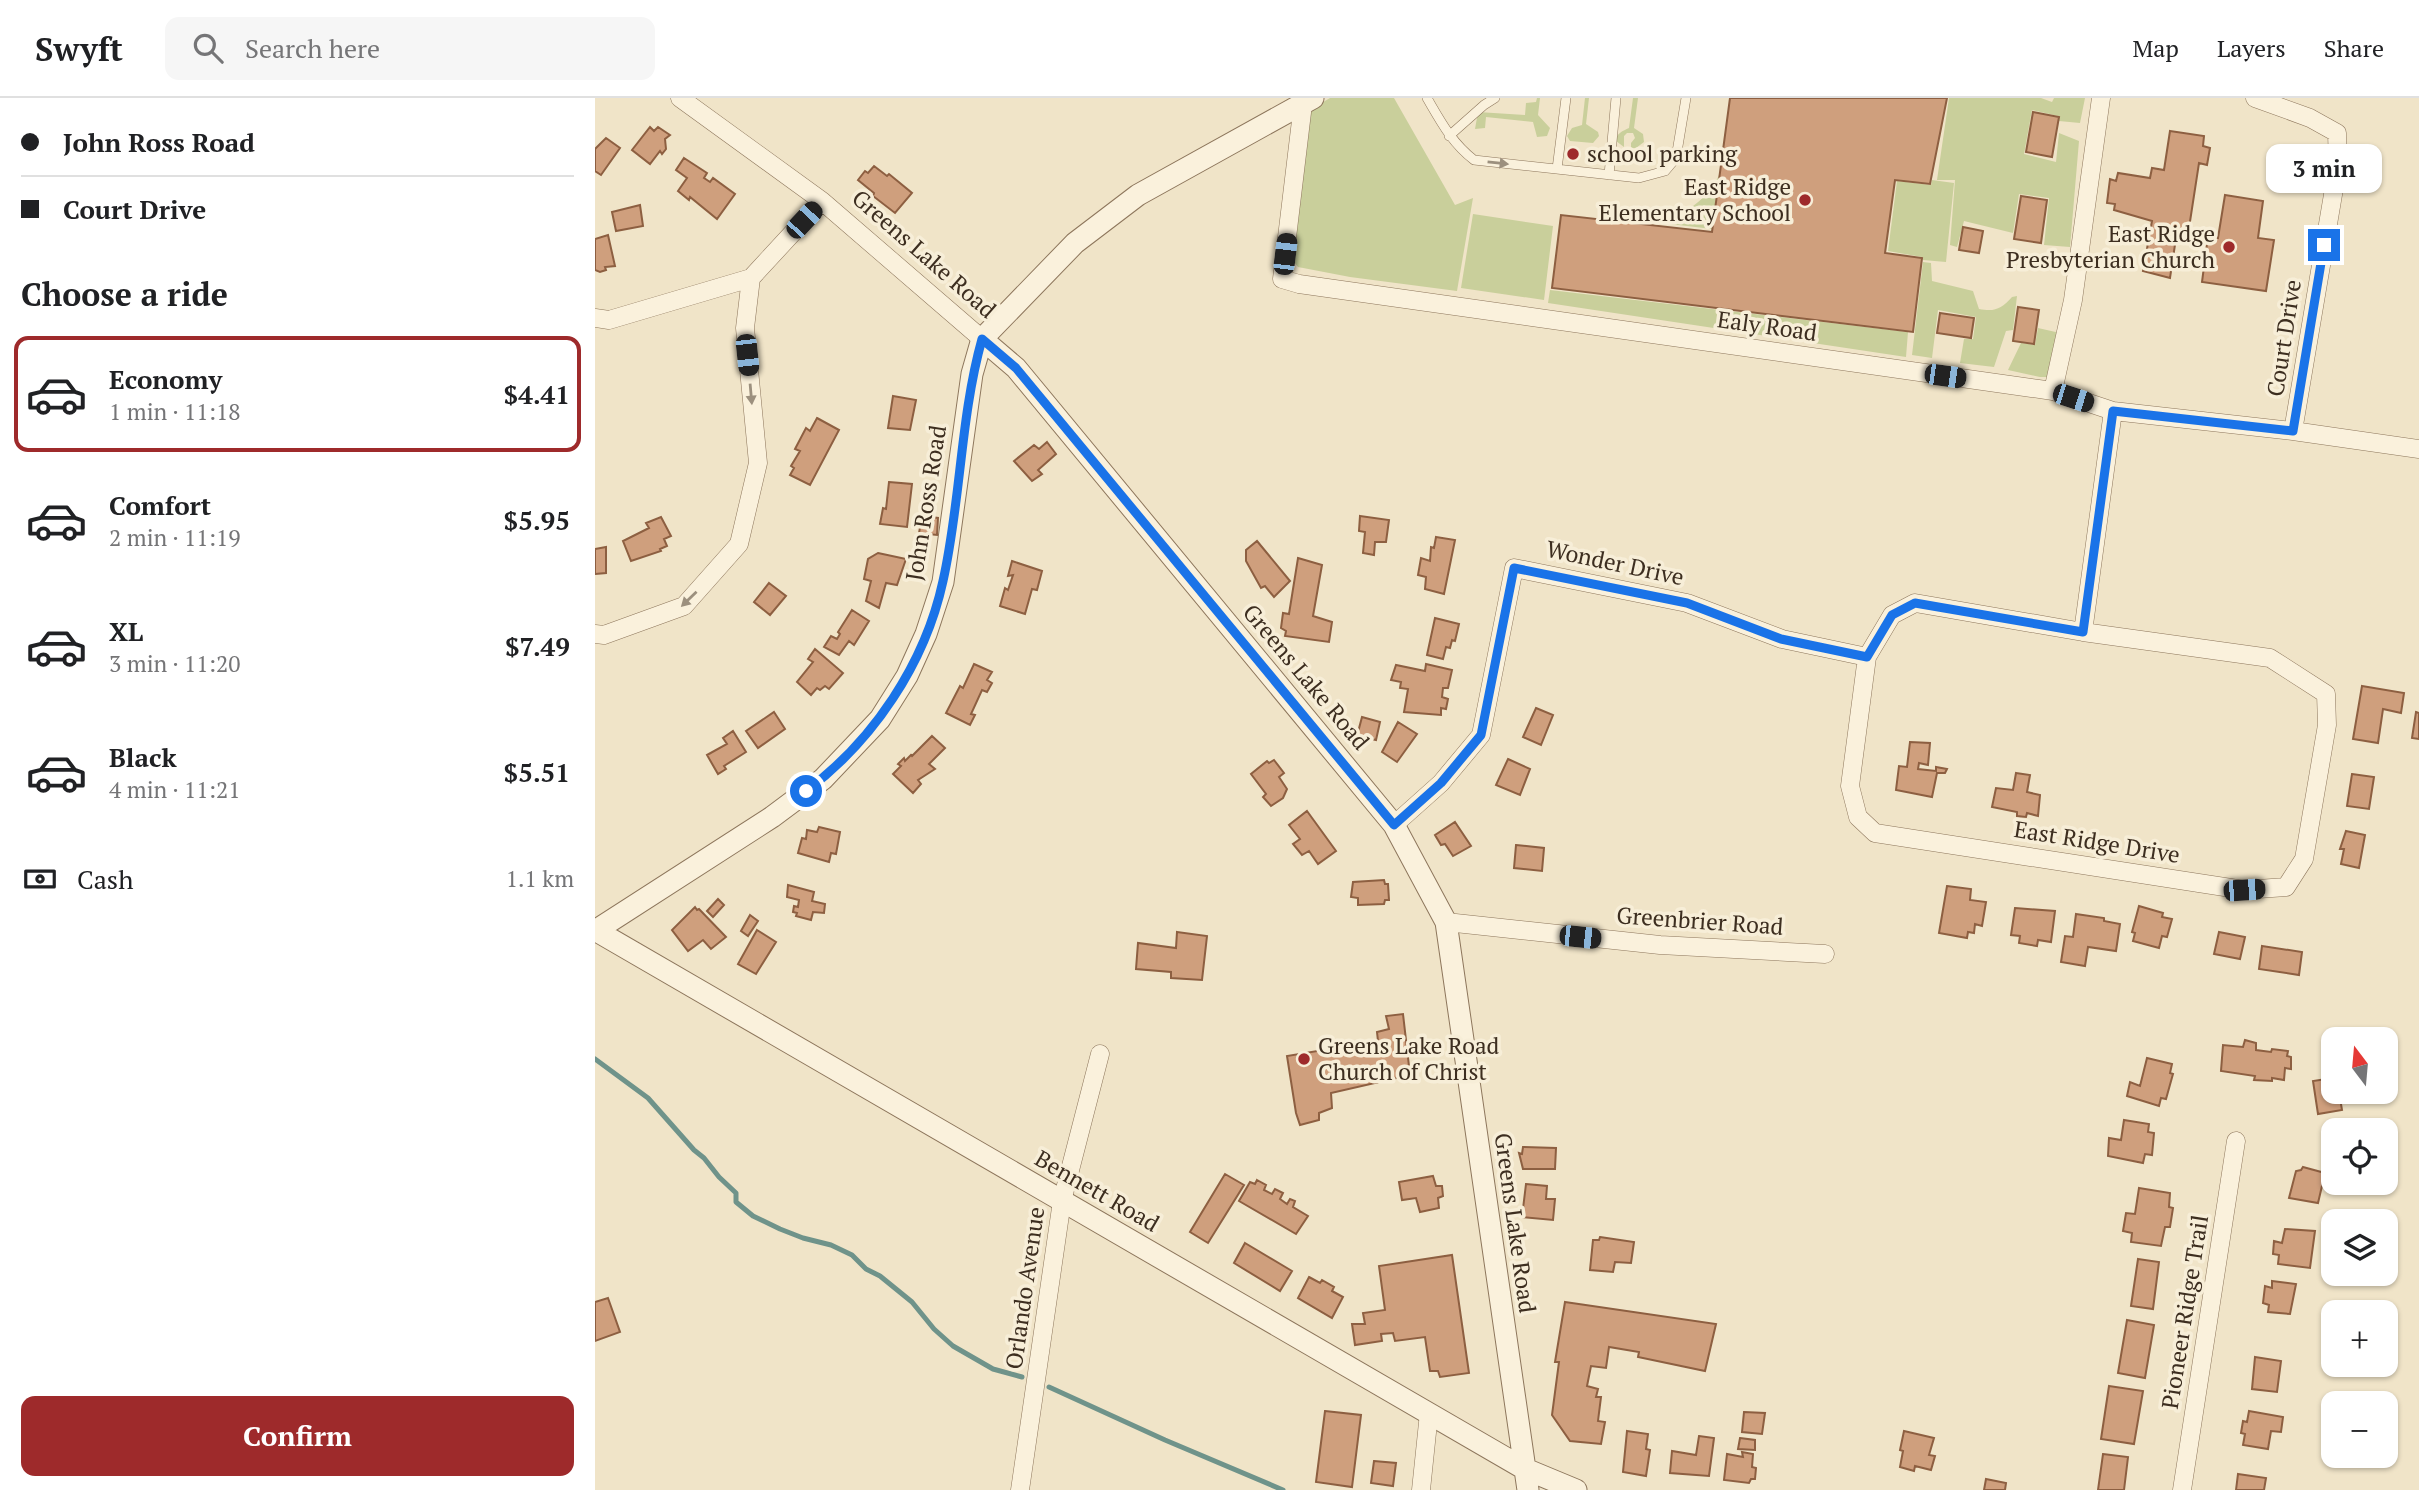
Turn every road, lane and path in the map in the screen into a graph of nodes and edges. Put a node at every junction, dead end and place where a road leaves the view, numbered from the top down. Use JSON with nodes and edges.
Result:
{"nodes":[{"id":1,"x":680,"y":98,"type":"edge"},
{"id":2,"x":1427,"y":98,"type":"edge"},
{"id":3,"x":1495,"y":98,"type":"edge"},
{"id":4,"x":1566,"y":98,"type":"edge"},
{"id":5,"x":1616,"y":98,"type":"edge"},
{"id":6,"x":1686,"y":98,"type":"edge"},
{"id":7,"x":2101,"y":98,"type":"edge"},
{"id":8,"x":2255,"y":98,"type":"edge"},
{"id":9,"x":1308,"y":101,"type":"edge"},
{"id":10,"x":1449,"y":136,"type":"junction"},
{"id":11,"x":1557,"y":169,"type":"junction"},
{"id":12,"x":1609,"y":175,"type":"junction"},
{"id":13,"x":822,"y":201,"type":"junction"},
{"id":14,"x":751,"y":278,"type":"junction"},
{"id":15,"x":595,"y":318,"type":"edge"},
{"id":16,"x":982,"y":339,"type":"junction"},
{"id":17,"x":2053,"y":391,"type":"junction"},
{"id":18,"x":2113,"y":411,"type":"junction"},
{"id":19,"x":2293,"y":431,"type":"junction"},
{"id":20,"x":2419,"y":449,"type":"edge"},
{"id":21,"x":2083,"y":632,"type":"junction"},
{"id":22,"x":595,"y":634,"type":"edge"},
{"id":23,"x":1867,"y":657,"type":"junction"},
{"id":24,"x":1394,"y":825,"type":"junction"},
{"id":25,"x":1445,"y":922,"type":"junction"},
{"id":26,"x":595,"y":931,"type":"edge"},
{"id":27,"x":1825,"y":954,"type":"dead end"},
{"id":28,"x":1100,"y":1054,"type":"dead end"},
{"id":29,"x":2236,"y":1141,"type":"dead end"},
{"id":30,"x":1062,"y":1201,"type":"junction"},
{"id":31,"x":1429,"y":1413,"type":"junction"},
{"id":32,"x":1523,"y":1468,"type":"junction"},
{"id":33,"x":1020,"y":1490,"type":"edge"},
{"id":34,"x":1421,"y":1490,"type":"edge"},
{"id":35,"x":1528,"y":1490,"type":"edge"},
{"id":36,"x":1576,"y":1490,"type":"edge"},
{"id":37,"x":2182,"y":1490,"type":"edge"}],
"edges":[{"from":1,"to":13,"type":"street","name":"Greens Lake Road"},
{"from":2,"to":10,"type":"lane"},
{"from":3,"to":10,"type":"lane"},
{"from":4,"to":11,"type":"lane"},
{"from":5,"to":12,"type":"lane"},
{"from":6,"to":12,"type":"lane"},
{"from":7,"to":17,"type":"street"},
{"from":8,"to":19,"type":"street","name":"Court Drive"},
{"from":9,"to":16,"type":"street","name":"John Ross Road"},
{"from":9,"to":17,"type":"street","name":"Ealy Road"},
{"from":10,"to":11,"type":"lane","one_way":true},
{"from":11,"to":12,"type":"lane"},
{"from":13,"to":14,"type":"street"},
{"from":13,"to":16,"type":"street","name":"Greens Lake Road"},
{"from":14,"to":15,"type":"street"},
{"from":14,"to":22,"type":"street","one_way":true},
{"from":16,"to":24,"type":"street","name":"Greens Lake Road"},
{"from":16,"to":26,"type":"street","name":"John Ross Road"},
{"from":17,"to":18,"type":"street","name":"Ealy Road"},
{"from":18,"to":19,"type":"street","name":"Ealy Road"},
{"from":18,"to":21,"type":"street"},
{"from":19,"to":20,"type":"street","name":"Ealy Road"},
{"from":21,"to":23,"type":"street","name":"East Ridge Drive"},
{"from":21,"to":23,"type":"street","name":"East Ridge Drive"},
{"from":23,"to":24,"type":"street","name":"Wonder Drive"},
{"from":24,"to":25,"type":"street","name":"Greens Lake Road"},
{"from":25,"to":27,"type":"street","name":"Greenbrier Road"},
{"from":25,"to":32,"type":"street","name":"Greens Lake Road"},
{"from":26,"to":30,"type":"street","name":"Bennett Road"},
{"from":28,"to":30,"type":"street","name":"Orlando Avenue"},
{"from":29,"to":37,"type":"street","name":"Pioneer Ridge Trail"},
{"from":30,"to":31,"type":"street","name":"Bennett Road"},
{"from":30,"to":33,"type":"street","name":"Orlando Avenue"},
{"from":31,"to":32,"type":"street","name":"Bennett Road"},
{"from":31,"to":34,"type":"street"},
{"from":32,"to":35,"type":"street","name":"Greens Lake Road"},
{"from":32,"to":36,"type":"street","name":"Bennett Road"}]}
